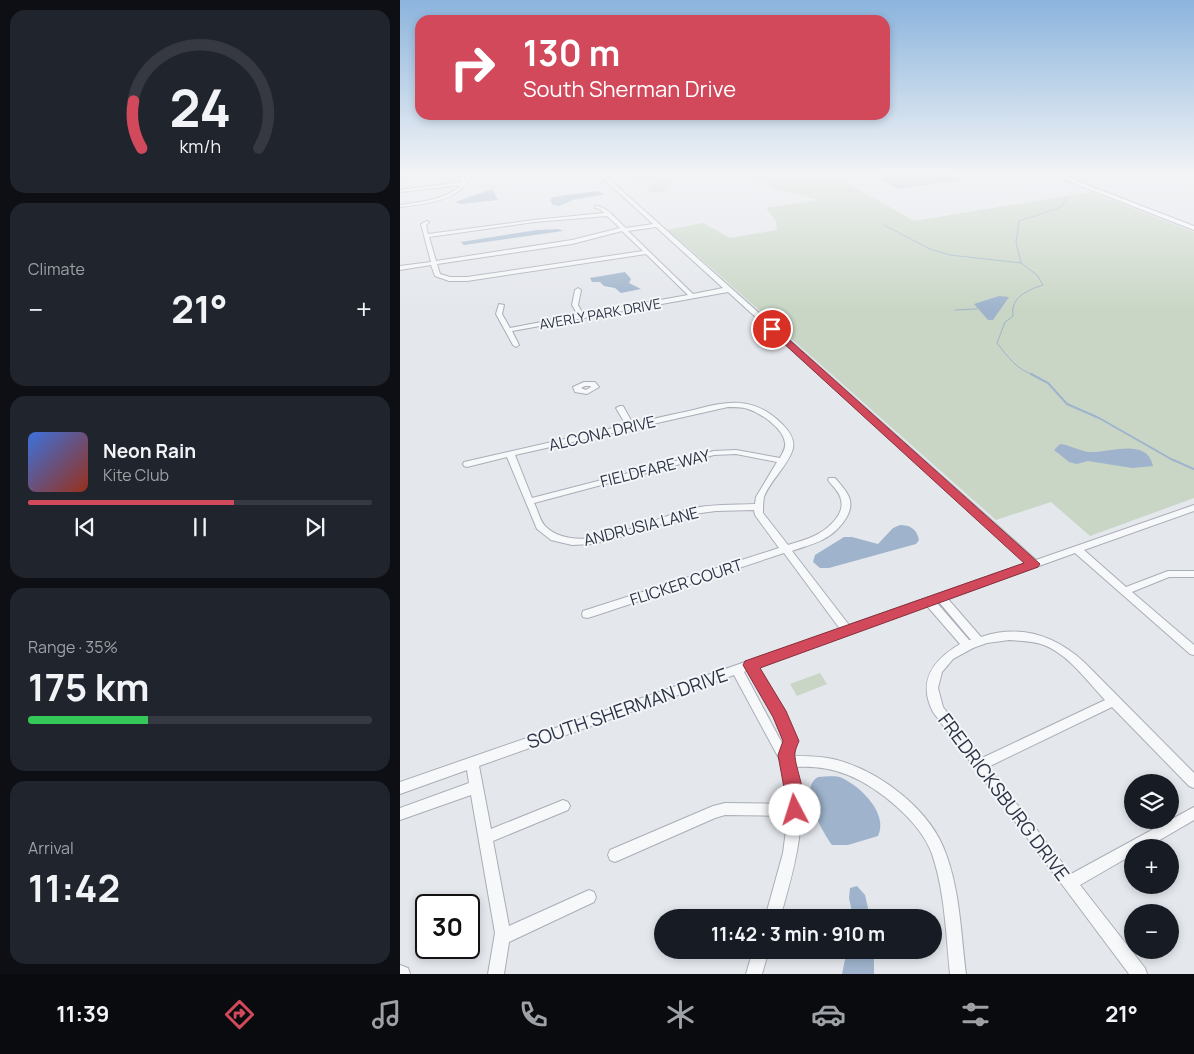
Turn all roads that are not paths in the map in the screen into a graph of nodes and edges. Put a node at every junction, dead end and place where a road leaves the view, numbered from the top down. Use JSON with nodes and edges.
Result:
{"nodes":[{"id":1,"x":568,"y":217,"type":"edge"},
{"id":2,"x":612,"y":217,"type":"edge"},
{"id":3,"x":649,"y":217,"type":"edge"},
{"id":4,"x":1166,"y":217,"type":"edge"},
{"id":5,"x":427,"y":222,"type":"dead end"},
{"id":6,"x":656,"y":224,"type":"junction"},
{"id":7,"x":1194,"y":228,"type":"edge"},
{"id":8,"x":624,"y":229,"type":"junction"},
{"id":9,"x":426,"y":236,"type":"junction"},
{"id":10,"x":647,"y":252,"type":"junction"},
{"id":11,"x":433,"y":263,"type":"junction"},
{"id":12,"x":400,"y":268,"type":"edge"},
{"id":13,"x":729,"y":289,"type":"junction"},
{"id":14,"x":578,"y":290,"type":"dead end"},
{"id":15,"x":692,"y":296,"type":"junction"},
{"id":16,"x":501,"y":305,"type":"dead end"},
{"id":17,"x":582,"y":317,"type":"junction"},
{"id":18,"x":508,"y":330,"type":"junction"},
{"id":19,"x":516,"y":345,"type":"dead end"},
{"id":20,"x":620,"y":408,"type":"dead end"},
{"id":21,"x":630,"y":426,"type":"junction"},
{"id":22,"x":510,"y":454,"type":"junction"},
{"id":23,"x":782,"y":461,"type":"junction"},
{"id":24,"x":467,"y":464,"type":"dead end"},
{"id":25,"x":832,"y":480,"type":"dead end"},
{"id":26,"x":530,"y":501,"type":"junction"},
{"id":27,"x":758,"y":507,"type":"junction"},
{"id":28,"x":1194,"y":508,"type":"edge"},
{"id":29,"x":1076,"y":549,"type":"junction"},
{"id":30,"x":786,"y":551,"type":"junction"},
{"id":31,"x":1034,"y":564,"type":"junction"},
{"id":32,"x":1194,"y":574,"type":"edge"},
{"id":33,"x":1124,"y":591,"type":"junction"},
{"id":34,"x":941,"y":596,"type":"junction"},
{"id":35,"x":929,"y":601,"type":"junction"},
{"id":36,"x":587,"y":614,"type":"dead end"},
{"id":37,"x":847,"y":630,"type":"junction"},
{"id":38,"x":974,"y":644,"type":"junction"},
{"id":39,"x":1194,"y":651,"type":"edge"},
{"id":40,"x":751,"y":665,"type":"junction"},
{"id":41,"x":737,"y":670,"type":"junction"},
{"id":42,"x":1114,"y":701,"type":"junction"},
{"id":43,"x":787,"y":758,"type":"junction"},
{"id":44,"x":472,"y":763,"type":"junction"},
{"id":45,"x":979,"y":764,"type":"junction"},
{"id":46,"x":1194,"y":782,"type":"edge"},
{"id":47,"x":476,"y":786,"type":"junction"},
{"id":48,"x":400,"y":788,"type":"edge"},
{"id":49,"x":563,"y":806,"type":"dead end"},
{"id":50,"x":795,"y":810,"type":"junction"},
{"id":51,"x":1194,"y":813,"type":"edge"},
{"id":52,"x":400,"y":814,"type":"edge"},
{"id":53,"x":486,"y":838,"type":"junction"},
{"id":54,"x":615,"y":855,"type":"dead end"},
{"id":55,"x":1069,"y":883,"type":"junction"},
{"id":56,"x":589,"y":897,"type":"dead end"},
{"id":57,"x":775,"y":909,"type":"edge"},
{"id":58,"x":502,"y":937,"type":"junction"},
{"id":59,"x":758,"y":959,"type":"edge"},
{"id":60,"x":494,"y":973,"type":"edge"},
{"id":61,"x":754,"y":974,"type":"edge"},
{"id":62,"x":958,"y":974,"type":"edge"},
{"id":63,"x":1139,"y":974,"type":"edge"}],
"edges":[{"from":1,"to":9,"type":"street"},
{"from":2,"to":8,"type":"street"},
{"from":3,"to":6,"type":"street"},
{"from":4,"to":7,"type":"main road"},
{"from":5,"to":9,"type":"street"},
{"from":6,"to":8,"type":"street"},
{"from":6,"to":13,"type":"street"},
{"from":8,"to":10,"type":"street"},
{"from":8,"to":11,"type":"street"},
{"from":9,"to":11,"type":"street"},
{"from":10,"to":11,"type":"street"},
{"from":10,"to":15,"type":"street"},
{"from":11,"to":12,"type":"street"},
{"from":13,"to":15,"type":"street","name":"AVERLY PARK DRIVE"},
{"from":13,"to":31,"type":"street"},
{"from":14,"to":17,"type":"street"},
{"from":15,"to":17,"type":"street","name":"AVERLY PARK DRIVE"},
{"from":16,"to":18,"type":"street"},
{"from":17,"to":18,"type":"street","name":"AVERLY PARK DRIVE"},
{"from":18,"to":19,"type":"street"},
{"from":20,"to":21,"type":"street"},
{"from":21,"to":22,"type":"street","name":"ALCONA DRIVE"},
{"from":21,"to":23,"type":"street","name":"ALCONA DRIVE"},
{"from":22,"to":24,"type":"street","name":"ALCONA DRIVE"},
{"from":22,"to":26,"type":"street"},
{"from":23,"to":26,"type":"street","name":"FIELDFARE WAY"},
{"from":23,"to":27,"type":"street"},
{"from":25,"to":30,"type":"street","name":"FLICKER COURT"},
{"from":26,"to":27,"type":"street","name":"ANDRUSIA LANE"},
{"from":27,"to":30,"type":"street"},
{"from":28,"to":29,"type":"street","name":"SOUTH SHERMAN DRIVE"},
{"from":29,"to":31,"type":"street","name":"SOUTH SHERMAN DRIVE"},
{"from":29,"to":33,"type":"street"},
{"from":30,"to":36,"type":"street","name":"FLICKER COURT"},
{"from":30,"to":37,"type":"street"},
{"from":31,"to":34,"type":"street","name":"SOUTH SHERMAN DRIVE"},
{"from":32,"to":33,"type":"street"},
{"from":33,"to":39,"type":"street"},
{"from":34,"to":35,"type":"street","name":"SOUTH SHERMAN DRIVE"},
{"from":34,"to":38,"type":"street"},
{"from":35,"to":37,"type":"street","name":"SOUTH SHERMAN DRIVE"},
{"from":35,"to":38,"type":"street"},
{"from":37,"to":40,"type":"street","name":"SOUTH SHERMAN DRIVE"},
{"from":38,"to":42,"type":"street"},
{"from":38,"to":45,"type":"street","name":"FREDRICKSBURG DRIVE"},
{"from":40,"to":41,"type":"street","name":"SOUTH SHERMAN DRIVE"},
{"from":40,"to":43,"type":"street"},
{"from":41,"to":43,"type":"street"},
{"from":41,"to":44,"type":"street","name":"SOUTH SHERMAN DRIVE"},
{"from":42,"to":45,"type":"street"},
{"from":42,"to":46,"type":"street"},
{"from":43,"to":50,"type":"street"},
{"from":43,"to":62,"type":"street"},
{"from":44,"to":47,"type":"street"},
{"from":44,"to":48,"type":"street","name":"SOUTH SHERMAN DRIVE"},
{"from":45,"to":55,"type":"street","name":"FREDRICKSBURG DRIVE"},
{"from":47,"to":52,"type":"street"},
{"from":47,"to":53,"type":"street"},
{"from":49,"to":53,"type":"street"},
{"from":50,"to":54,"type":"street"},
{"from":50,"to":57,"type":"street"},
{"from":51,"to":55,"type":"street"},
{"from":53,"to":58,"type":"street"},
{"from":55,"to":63,"type":"street","name":"FREDRICKSBURG DRIVE"},
{"from":56,"to":58,"type":"street"},
{"from":58,"to":60,"type":"street"},
{"from":59,"to":61,"type":"street"}]}
